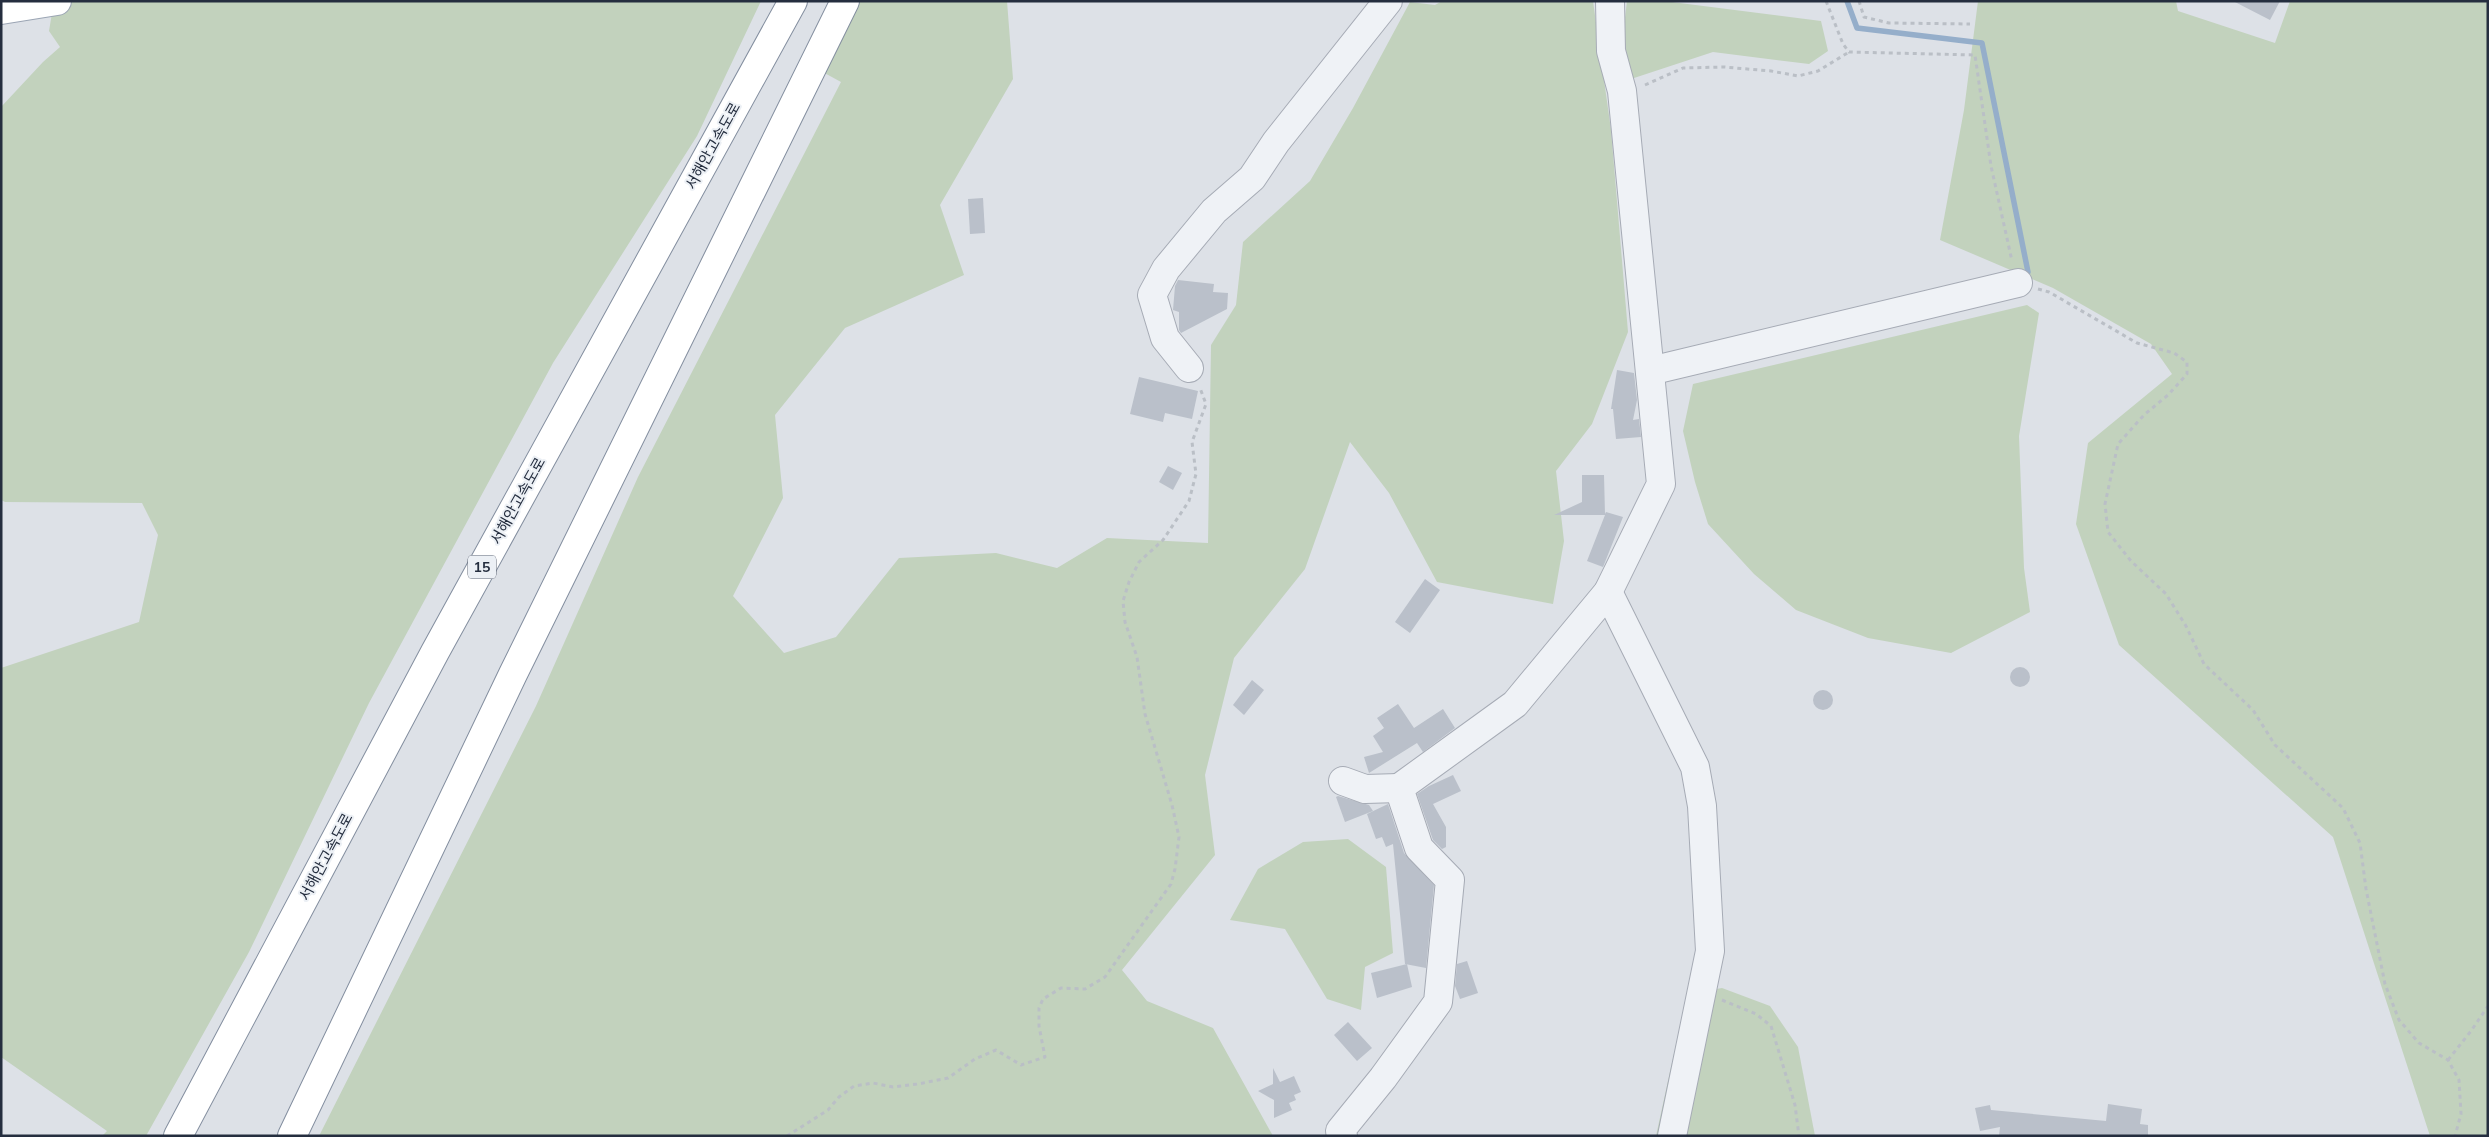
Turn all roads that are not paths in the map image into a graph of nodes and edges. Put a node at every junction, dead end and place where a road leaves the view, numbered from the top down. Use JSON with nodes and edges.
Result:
{"nodes":[{"id":1,"x":57,"y":1,"type":"edge"},
{"id":2,"x":793,"y":1,"type":"edge"},
{"id":3,"x":845,"y":1,"type":"edge"},
{"id":4,"x":1388,"y":1,"type":"edge"},
{"id":5,"x":1610,"y":1,"type":"edge"},
{"id":6,"x":1,"y":10,"type":"edge"},
{"id":7,"x":2018,"y":283,"type":"road end"},
{"id":8,"x":1189,"y":368,"type":"road end"},
{"id":9,"x":1650,"y":371,"type":"junction"},
{"id":10,"x":1608,"y":592,"type":"junction"},
{"id":11,"x":1343,"y":781,"type":"dead end"},
{"id":12,"x":1399,"y":788,"type":"junction"},
{"id":13,"x":1337,"y":1134,"type":"edge"},
{"id":14,"x":178,"y":1136,"type":"edge"},
{"id":15,"x":292,"y":1136,"type":"edge"},
{"id":16,"x":1672,"y":1136,"type":"edge"}],
"edges":[{"from":1,"to":6,"type":"main road"},
{"from":2,"to":14,"type":"main road","name":"서해안고속도로","number":"15"},
{"from":3,"to":15,"type":"main road"},
{"from":4,"to":8,"type":"street"},
{"from":5,"to":9,"type":"street"},
{"from":7,"to":9,"type":"street"},
{"from":9,"to":10,"type":"street"},
{"from":10,"to":12,"type":"street"},
{"from":10,"to":16,"type":"street"},
{"from":11,"to":12,"type":"street"},
{"from":12,"to":13,"type":"street"}]}
